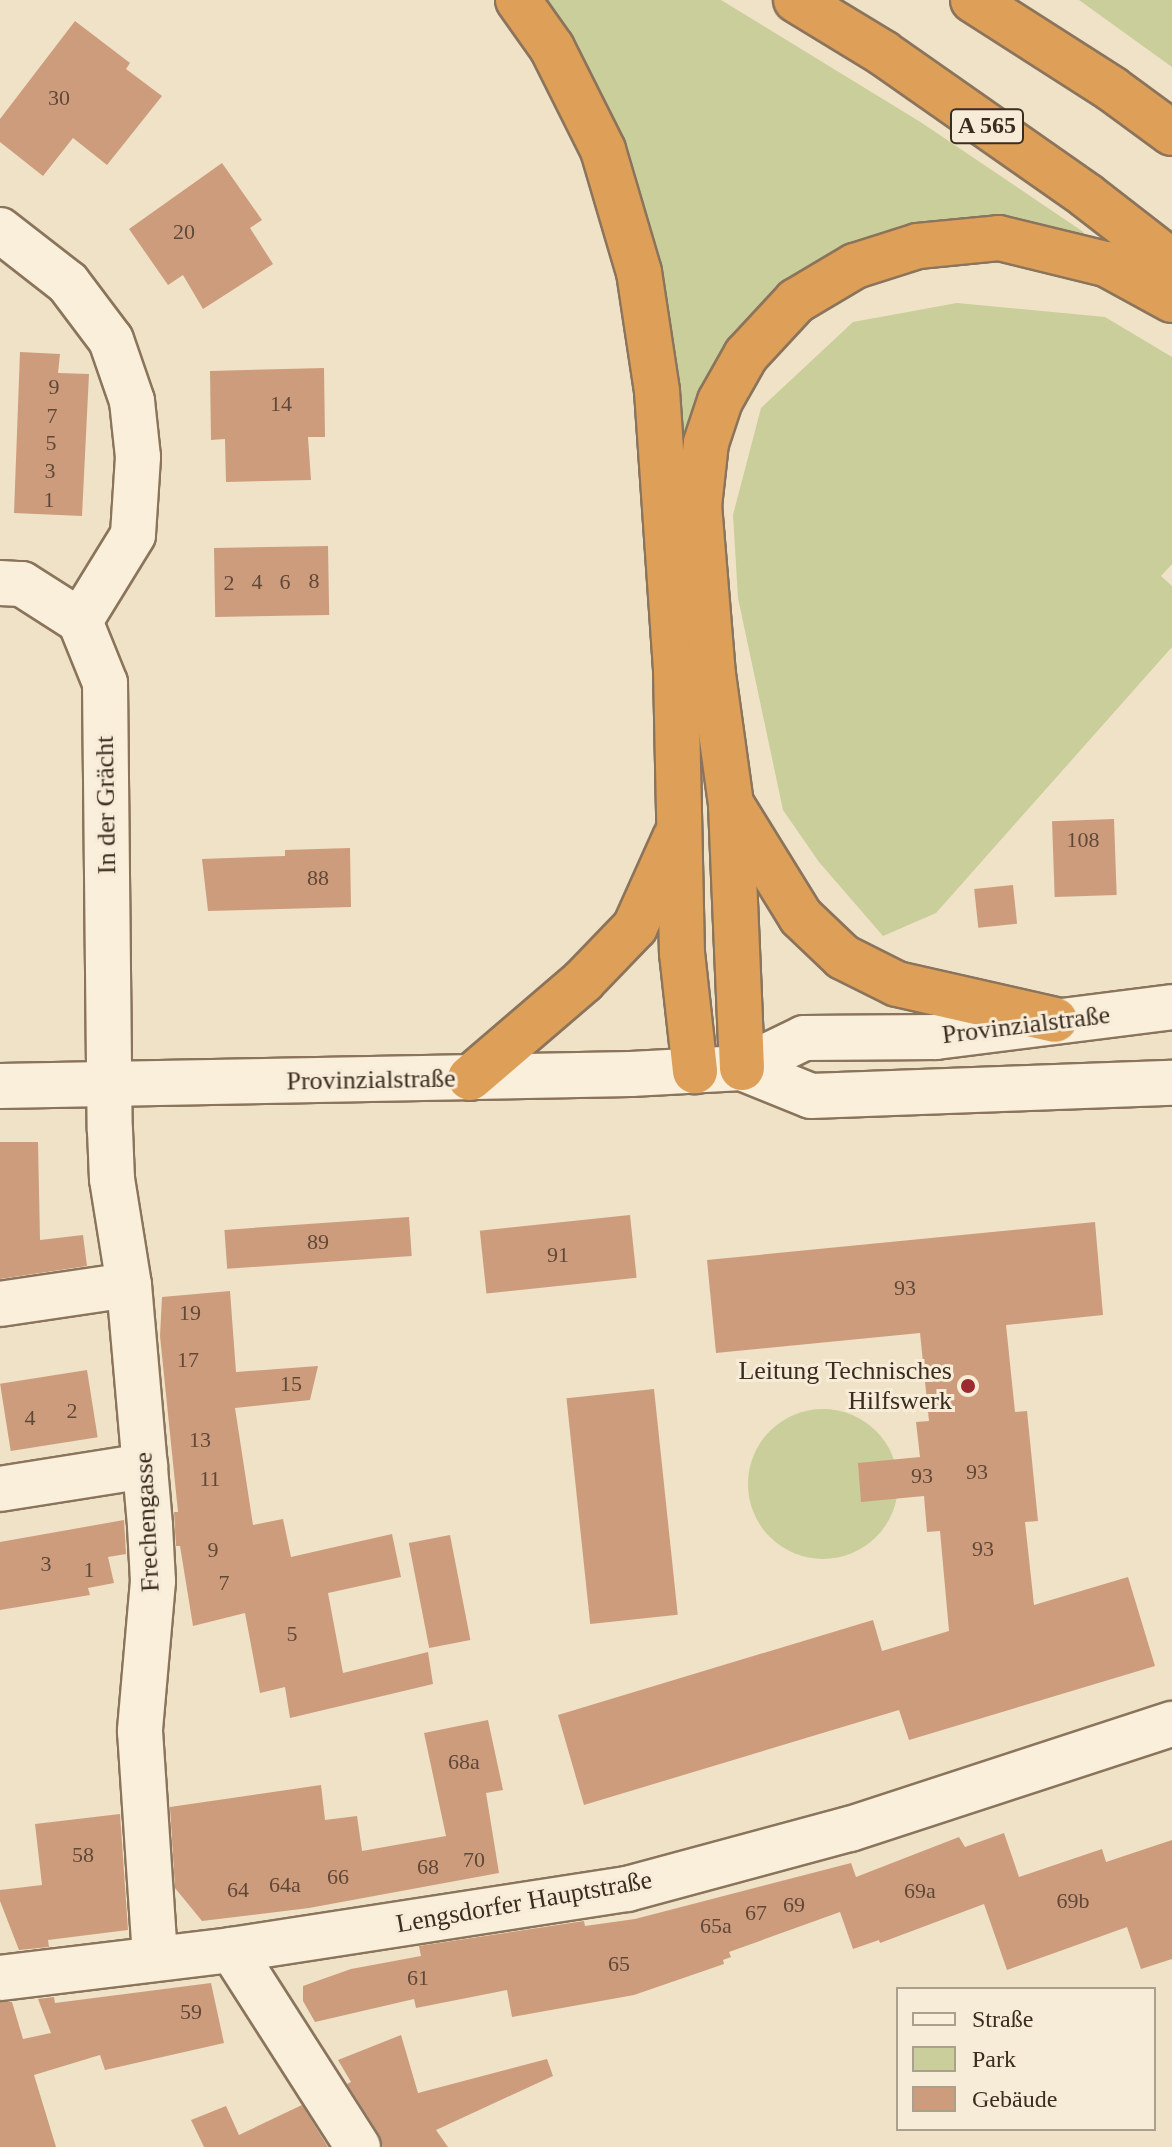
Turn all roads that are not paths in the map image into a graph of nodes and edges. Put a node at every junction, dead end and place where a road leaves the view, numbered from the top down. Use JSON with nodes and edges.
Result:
{"nodes":[{"id":1,"x":518,"y":0,"type":"edge"},
{"id":2,"x":796,"y":0,"type":"edge"},
{"id":3,"x":973,"y":0,"type":"edge"},
{"id":4,"x":1172,"y":133,"type":"edge"},
{"id":5,"x":0,"y":230,"type":"edge"},
{"id":6,"x":1172,"y":262,"type":"edge"},
{"id":7,"x":1172,"y":300,"type":"edge"},
{"id":8,"x":0,"y":583,"type":"edge"},
{"id":9,"x":80,"y":621,"type":"junction"},
{"id":10,"x":731,"y":804,"type":"junction"},
{"id":11,"x":679,"y":829,"type":"junction"},
{"id":12,"x":1172,"y":1007,"type":"edge"},
{"id":13,"x":1055,"y":1020,"type":"junction"},
{"id":14,"x":742,"y":1068,"type":"junction"},
{"id":15,"x":695,"y":1071,"type":"junction"},
{"id":16,"x":470,"y":1078,"type":"junction"},
{"id":17,"x":1172,"y":1083,"type":"edge"},
{"id":18,"x":110,"y":1085,"type":"junction"},
{"id":19,"x":0,"y":1086,"type":"edge"},
{"id":20,"x":129,"y":1285,"type":"junction"},
{"id":21,"x":0,"y":1304,"type":"edge"},
{"id":22,"x":145,"y":1466,"type":"junction"},
{"id":23,"x":0,"y":1489,"type":"edge"},
{"id":24,"x":1172,"y":1724,"type":"edge"},
{"id":25,"x":232,"y":1950,"type":"junction"},
{"id":26,"x":155,"y":1959,"type":"junction"},
{"id":27,"x":0,"y":1978,"type":"edge"},
{"id":28,"x":358,"y":2147,"type":"edge"}],
"edges":[{"from":1,"to":11,"type":"highway"},
{"from":2,"to":6,"type":"highway","number":"A 565"},
{"from":3,"to":4,"type":"highway"},
{"from":5,"to":9,"type":"street"},
{"from":7,"to":10,"type":"highway"},
{"from":8,"to":9,"type":"street"},
{"from":9,"to":18,"type":"street","name":"In der Grächt"},
{"from":10,"to":13,"type":"highway"},
{"from":10,"to":14,"type":"highway"},
{"from":11,"to":15,"type":"highway"},
{"from":11,"to":16,"type":"highway"},
{"from":12,"to":13,"type":"street","name":"Provinzialstraße"},
{"from":13,"to":14,"type":"street","name":"Provinzialstraße"},
{"from":14,"to":15,"type":"street","name":"Provinzialstraße"},
{"from":14,"to":17,"type":"street","name":"Provinzialstraße"},
{"from":15,"to":16,"type":"street","name":"Provinzialstraße"},
{"from":16,"to":18,"type":"street","name":"Provinzialstraße"},
{"from":18,"to":19,"type":"street","name":"Provinzialstraße"},
{"from":18,"to":20,"type":"street","name":"Frechengasse"},
{"from":20,"to":21,"type":"street"},
{"from":20,"to":22,"type":"street","name":"Frechengasse"},
{"from":22,"to":23,"type":"street"},
{"from":22,"to":26,"type":"street","name":"Frechengasse"},
{"from":24,"to":25,"type":"street","name":"Lengsdorfer Hauptstraße"},
{"from":25,"to":26,"type":"street","name":"Lengsdorfer Hauptstraße"},
{"from":25,"to":28,"type":"street"},
{"from":26,"to":27,"type":"street","name":"Lengsdorfer Hauptstraße"}]}
